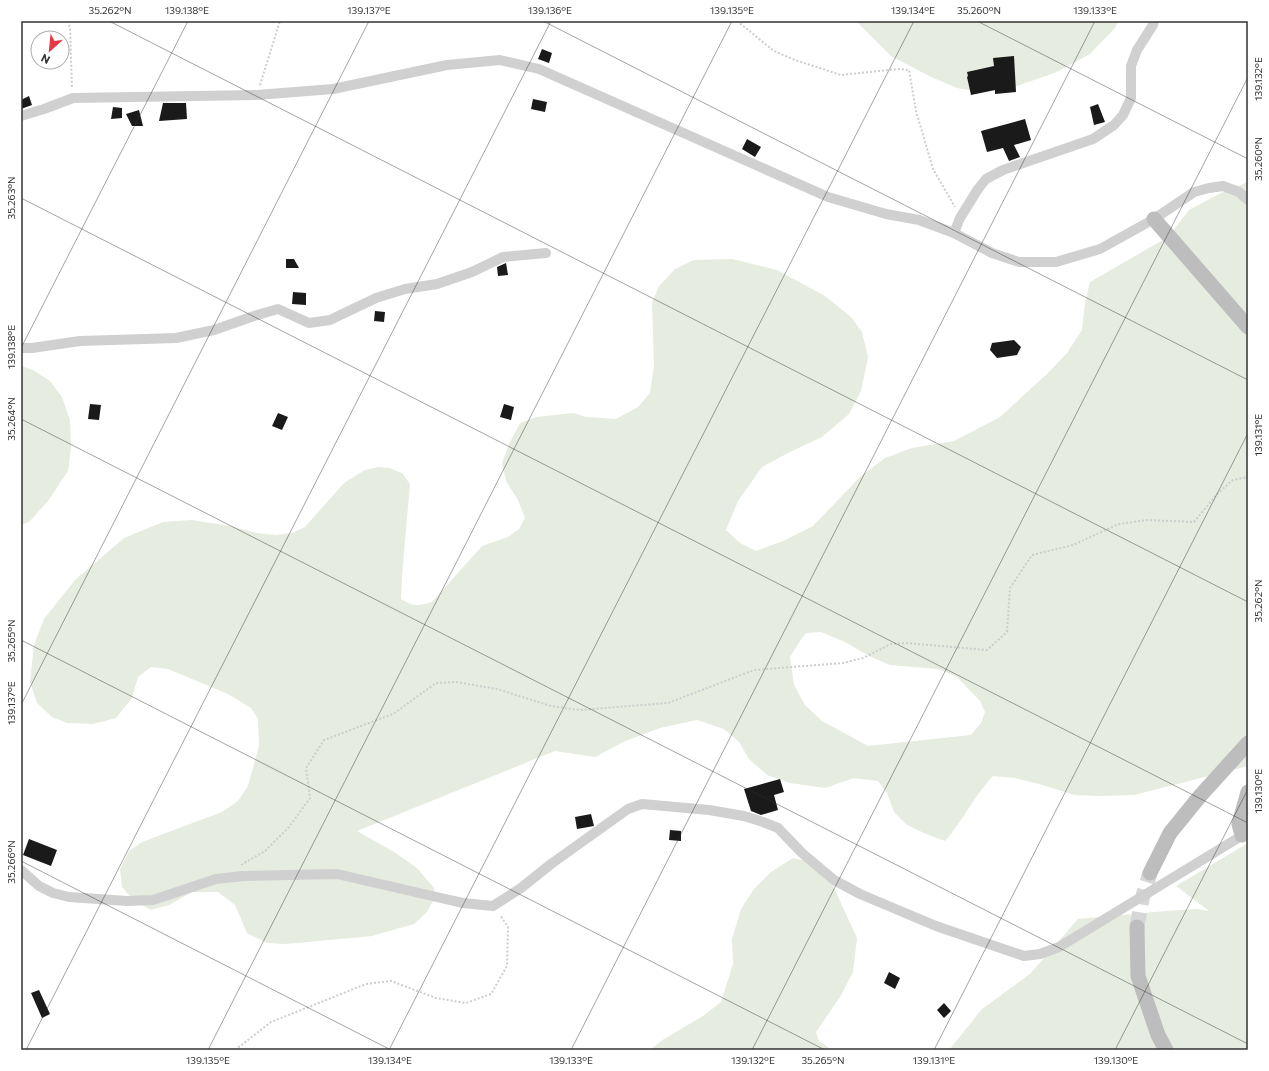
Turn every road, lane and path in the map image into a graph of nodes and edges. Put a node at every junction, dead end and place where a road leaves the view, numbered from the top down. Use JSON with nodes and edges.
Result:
{"nodes":[{"id":1,"x":68,"y":21,"type":"edge"},
{"id":2,"x":280,"y":21,"type":"edge"},
{"id":3,"x":737,"y":21,"type":"edge"},
{"id":4,"x":1154,"y":21,"type":"edge"},
{"id":5,"x":257,"y":95,"type":"junction"},
{"id":6,"x":73,"y":98,"type":"junction"},
{"id":7,"x":21,"y":116,"type":"edge"},
{"id":8,"x":1248,"y":200,"type":"edge"},
{"id":9,"x":960,"y":218,"type":"junction"},
{"id":10,"x":1154,"y":219,"type":"junction"},
{"id":11,"x":954,"y":233,"type":"junction"},
{"id":12,"x":546,"y":253,"type":"dead end"},
{"id":13,"x":1248,"y":327,"type":"edge"},
{"id":14,"x":21,"y":348,"type":"edge"},
{"id":15,"x":1248,"y":477,"type":"edge"},
{"id":16,"x":1248,"y":743,"type":"edge"},
{"id":17,"x":1248,"y":792,"type":"edge"},
{"id":18,"x":1245,"y":833,"type":"edge"},
{"id":19,"x":240,"y":865,"type":"dead end"},
{"id":20,"x":21,"y":870,"type":"edge"},
{"id":21,"x":1150,"y":873,"type":"tunnel mouth"},
{"id":22,"x":493,"y":906,"type":"junction"},
{"id":23,"x":1137,"y":926,"type":"tunnel mouth"},
{"id":24,"x":235,"y":1050,"type":"edge"},
{"id":25,"x":1166,"y":1050,"type":"edge"}],
"edges":[{"from":1,"to":6,"type":"path"},
{"from":2,"to":5,"type":"path"},
{"from":3,"to":9,"type":"path"},
{"from":4,"to":9,"type":"street"},
{"from":5,"to":6,"type":"street"},
{"from":5,"to":11,"type":"street"},
{"from":6,"to":7,"type":"street"},
{"from":8,"to":10,"type":"street"},
{"from":9,"to":11,"type":"street"},
{"from":10,"to":11,"type":"street"},
{"from":10,"to":13,"type":"street"},
{"from":12,"to":14,"type":"street"},
{"from":15,"to":19,"type":"path"},
{"from":16,"to":21,"type":"street"},
{"from":17,"to":18,"type":"street"},
{"from":18,"to":22,"type":"street"},
{"from":20,"to":22,"type":"street"},
{"from":22,"to":24,"type":"path"},
{"from":23,"to":25,"type":"street"}]}
